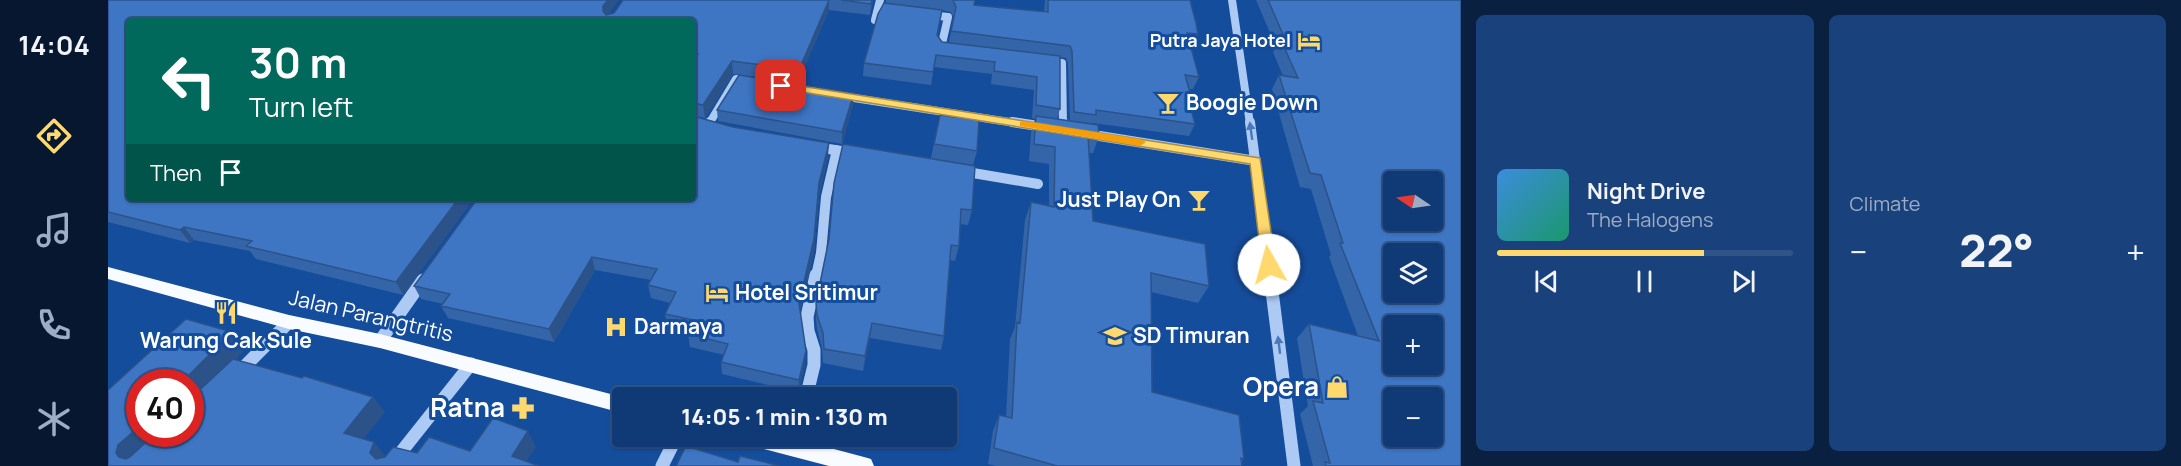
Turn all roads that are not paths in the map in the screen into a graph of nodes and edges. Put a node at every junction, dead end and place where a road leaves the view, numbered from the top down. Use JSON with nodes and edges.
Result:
{"nodes":[{"id":1,"x":1232,"y":0,"type":"edge"},
{"id":2,"x":879,"y":4,"type":"edge"},
{"id":3,"x":890,"y":10,"type":"edge"},
{"id":4,"x":924,"y":14,"type":"edge"},
{"id":5,"x":876,"y":20,"type":"edge"},
{"id":6,"x":952,"y":49,"type":"edge"},
{"id":7,"x":1040,"y":61,"type":"edge"},
{"id":8,"x":758,"y":82,"type":"edge"},
{"id":9,"x":826,"y":93,"type":"edge"},
{"id":10,"x":696,"y":123,"type":"edge"},
{"id":11,"x":1063,"y":130,"type":"junction"},
{"id":12,"x":803,"y":144,"type":"edge"},
{"id":13,"x":837,"y":150,"type":"junction"},
{"id":14,"x":861,"y":154,"type":"edge"},
{"id":15,"x":1256,"y":161,"type":"junction"},
{"id":16,"x":955,"y":170,"type":"edge"},
{"id":17,"x":1038,"y":184,"type":"dead end"},
{"id":18,"x":108,"y":273,"type":"edge"},
{"id":19,"x":428,"y":274,"type":"edge"},
{"id":20,"x":289,"y":322,"type":"junction"},
{"id":21,"x":380,"y":340,"type":"junction"},
{"id":22,"x":471,"y":364,"type":"junction"},
{"id":23,"x":231,"y":379,"type":"edge"},
{"id":24,"x":809,"y":387,"type":"edge"},
{"id":25,"x":612,"y":402,"type":"edge"},
{"id":26,"x":672,"y":447,"type":"edge"},
{"id":27,"x":810,"y":447,"type":"edge"},
{"id":28,"x":390,"y":466,"type":"edge"},
{"id":29,"x":662,"y":466,"type":"edge"},
{"id":30,"x":864,"y":466,"type":"edge"},
{"id":31,"x":1294,"y":466,"type":"edge"}],
"edges":[{"from":15,"to":1,"type":"street","one_way":true},
{"from":2,"to":3,"type":"street"},
{"from":2,"to":5,"type":"street"},
{"from":4,"to":6,"type":"street"},
{"from":7,"to":11,"type":"street"},
{"from":8,"to":10,"type":"street"},
{"from":9,"to":11,"type":"street"},
{"from":11,"to":15,"type":"street"},
{"from":12,"to":13,"type":"street"},
{"from":13,"to":14,"type":"street"},
{"from":13,"to":24,"type":"street"},
{"from":31,"to":15,"type":"street","one_way":true},
{"from":16,"to":17,"type":"street"},
{"from":18,"to":20,"type":"main road","name":"Jalan Parangtritis"},
{"from":19,"to":21,"type":"street"},
{"from":20,"to":21,"type":"main road","name":"Jalan Parangtritis"},
{"from":20,"to":23,"type":"street"},
{"from":21,"to":22,"type":"main road","name":"Jalan Parangtritis"},
{"from":22,"to":25,"type":"main road","name":"Jalan Parangtritis"},
{"from":22,"to":28,"type":"street"},
{"from":26,"to":29,"type":"street"},
{"from":27,"to":30,"type":"main road"}]}
